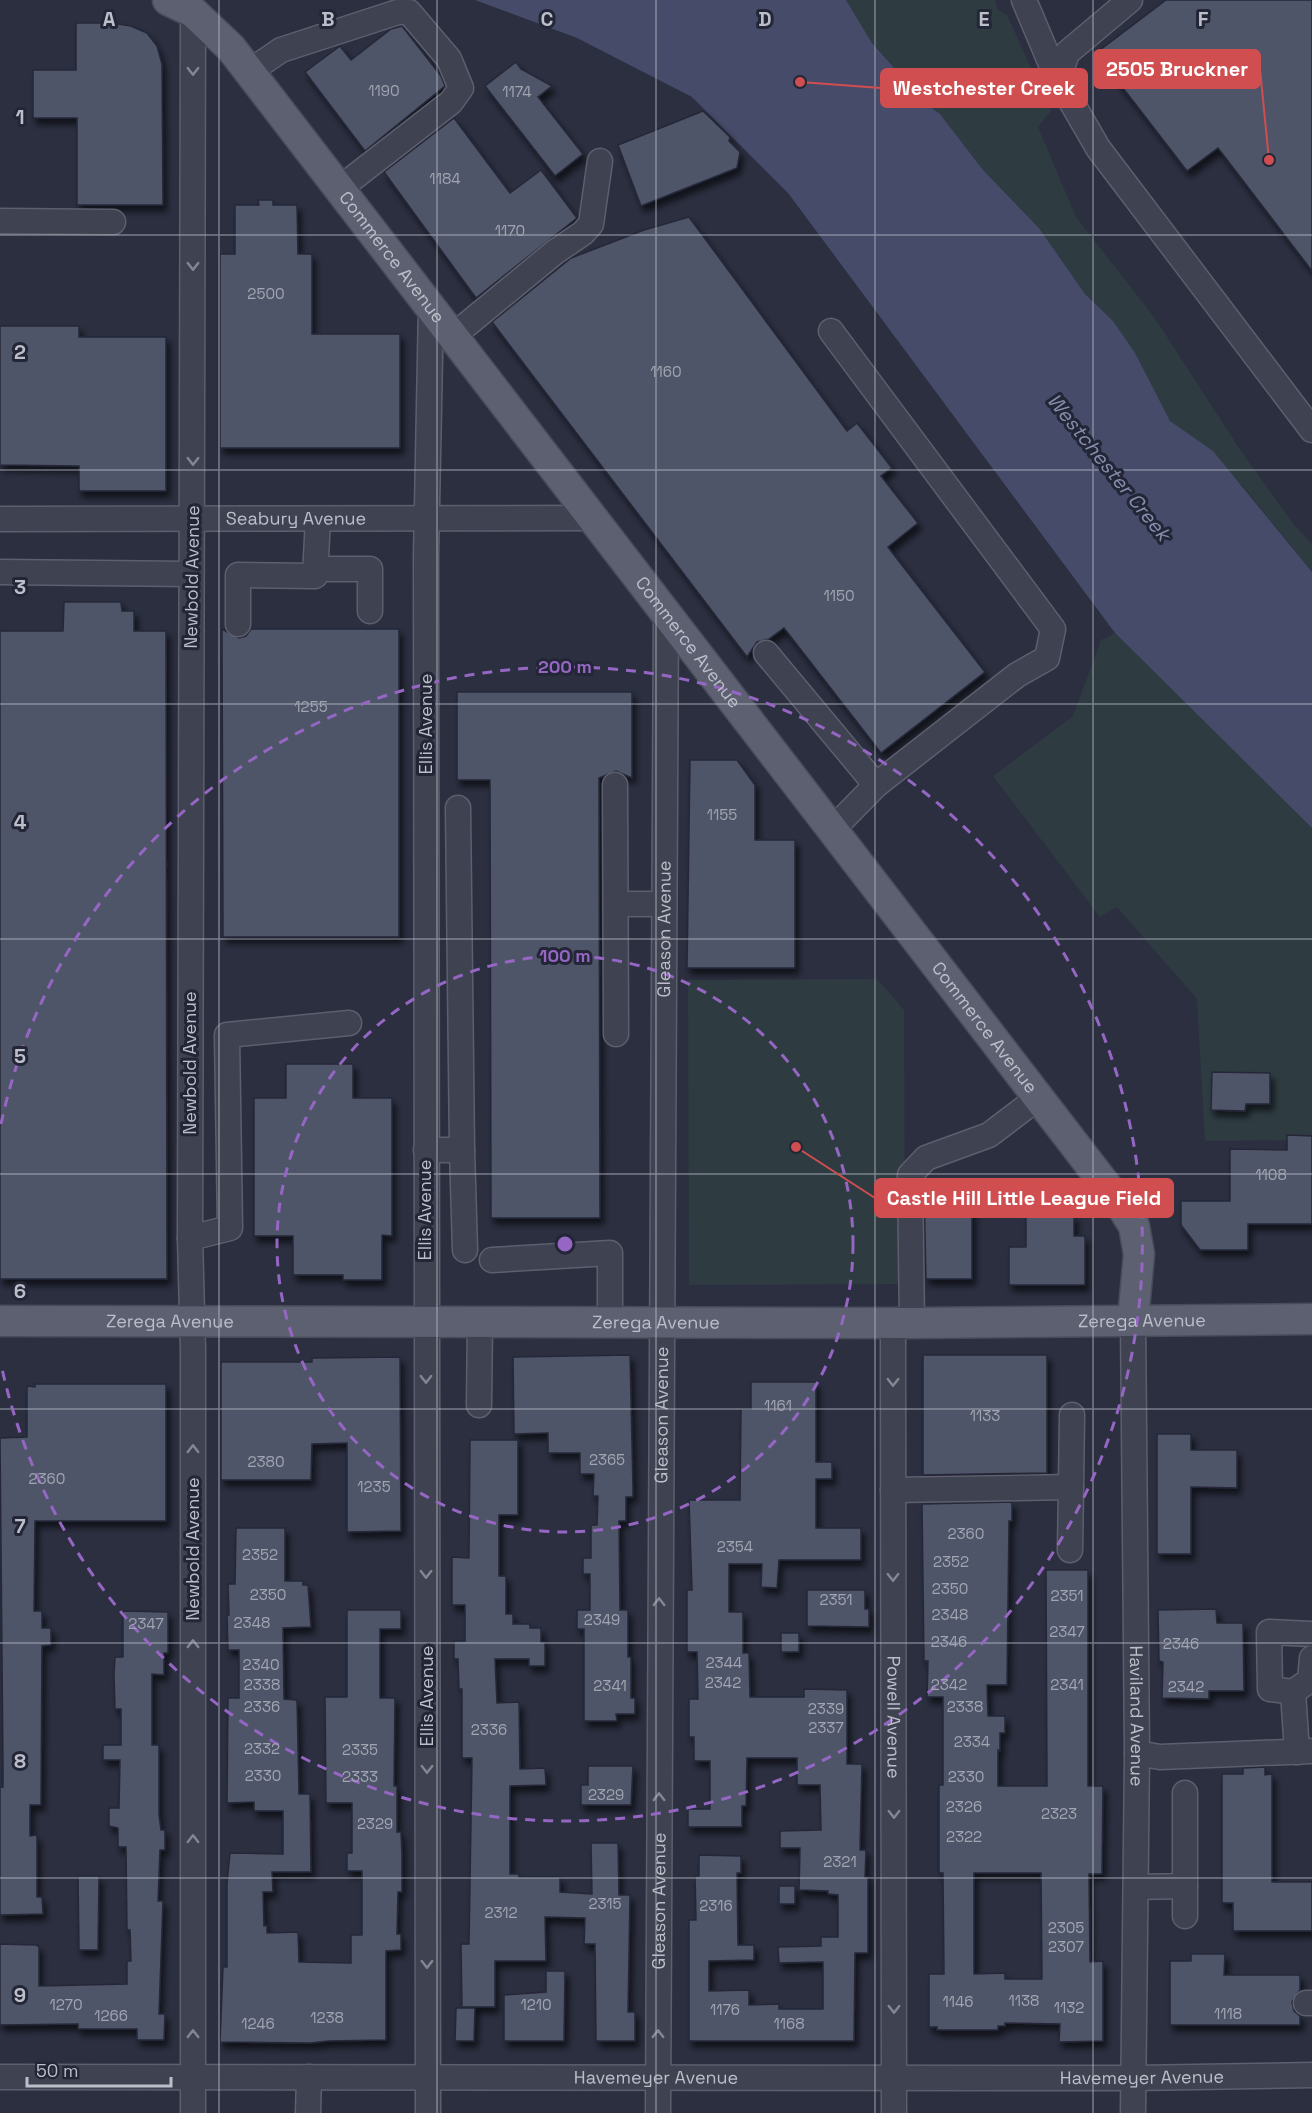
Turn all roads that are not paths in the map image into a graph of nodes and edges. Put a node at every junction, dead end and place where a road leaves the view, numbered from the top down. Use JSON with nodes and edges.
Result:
{"nodes":[{"id":1,"x":1024,"y":0,"type":"edge"},
{"id":2,"x":1130,"y":0,"type":"edge"},
{"id":3,"x":180,"y":6,"type":"edge"},
{"id":4,"x":249,"y":72,"type":"junction"},
{"id":5,"x":600,"y":161,"type":"dead end"},
{"id":6,"x":339,"y":189,"type":"junction"},
{"id":7,"x":0,"y":221,"type":"edge"},
{"id":8,"x":113,"y":222,"type":"dead end"},
{"id":9,"x":431,"y":308,"type":"junction"},
{"id":10,"x":831,"y":331,"type":"dead end"},
{"id":11,"x":453,"y":336,"type":"junction"},
{"id":12,"x":1312,"y":430,"type":"edge"},
{"id":13,"x":1312,"y":435,"type":"edge"},
{"id":14,"x":592,"y":518,"type":"junction"},
{"id":15,"x":0,"y":519,"type":"edge"},
{"id":16,"x":193,"y":519,"type":"junction"},
{"id":17,"x":318,"y":519,"type":"junction"},
{"id":18,"x":426,"y":519,"type":"junction"},
{"id":19,"x":315,"y":569,"type":"junction"},
{"id":20,"x":0,"y":572,"type":"edge"},
{"id":21,"x":191,"y":574,"type":"junction"},
{"id":22,"x":370,"y":611,"type":"dead end"},
{"id":23,"x":666,"y":611,"type":"junction"},
{"id":24,"x":238,"y":624,"type":"dead end"},
{"id":25,"x":766,"y":653,"type":"dead end"},
{"id":26,"x":615,"y":785,"type":"dead end"},
{"id":27,"x":876,"y":785,"type":"junction"},
{"id":28,"x":458,"y":808,"type":"dead end"},
{"id":29,"x":833,"y":829,"type":"junction"},
{"id":30,"x":616,"y":904,"type":"junction"},
{"id":31,"x":664,"y":904,"type":"junction"},
{"id":32,"x":349,"y":1023,"type":"dead end"},
{"id":33,"x":616,"y":1034,"type":"dead end"},
{"id":34,"x":1038,"y":1097,"type":"junction"},
{"id":35,"x":426,"y":1150,"type":"junction"},
{"id":36,"x":462,"y":1150,"type":"junction"},
{"id":37,"x":190,"y":1238,"type":"junction"},
{"id":38,"x":465,"y":1250,"type":"dead end"},
{"id":39,"x":492,"y":1260,"type":"dead end"},
{"id":40,"x":1312,"y":1319,"type":"edge"},
{"id":41,"x":1133,"y":1320,"type":"junction"},
{"id":42,"x":0,"y":1321,"type":"edge"},
{"id":43,"x":426,"y":1321,"type":"junction"},
{"id":44,"x":480,"y":1321,"type":"junction"},
{"id":45,"x":610,"y":1321,"type":"junction"},
{"id":46,"x":660,"y":1321,"type":"junction"},
{"id":47,"x":192,"y":1322,"type":"junction"},
{"id":48,"x":903,"y":1323,"type":"junction"},
{"id":49,"x":479,"y":1405,"type":"dead end"},
{"id":50,"x":1071,"y":1415,"type":"dead end"},
{"id":51,"x":1071,"y":1487,"type":"junction"},
{"id":52,"x":893,"y":1490,"type":"junction"},
{"id":53,"x":1070,"y":1550,"type":"dead end"},
{"id":54,"x":1312,"y":1634,"type":"edge"},
{"id":55,"x":1312,"y":1658,"type":"edge"},
{"id":56,"x":1293,"y":1692,"type":"junction"},
{"id":57,"x":1304,"y":1752,"type":"edge"},
{"id":58,"x":1137,"y":1753,"type":"junction"},
{"id":59,"x":1185,"y":1793,"type":"dead end"},
{"id":60,"x":1185,"y":1886,"type":"junction"},
{"id":61,"x":1136,"y":1887,"type":"junction"},
{"id":62,"x":1185,"y":1916,"type":"dead end"},
{"id":63,"x":1312,"y":2075,"type":"edge"},
{"id":64,"x":658,"y":2076,"type":"junction"},
{"id":65,"x":0,"y":2077,"type":"edge"},
{"id":66,"x":193,"y":2077,"type":"junction"},
{"id":67,"x":309,"y":2077,"type":"junction"},
{"id":68,"x":428,"y":2077,"type":"junction"},
{"id":69,"x":894,"y":2077,"type":"junction"},
{"id":70,"x":1134,"y":2078,"type":"junction"},
{"id":71,"x":193,"y":2113,"type":"edge"},
{"id":72,"x":308,"y":2113,"type":"edge"},
{"id":73,"x":428,"y":2113,"type":"edge"},
{"id":74,"x":658,"y":2113,"type":"edge"},
{"id":75,"x":894,"y":2113,"type":"edge"},
{"id":76,"x":1133,"y":2113,"type":"edge"}],
"edges":[{"from":1,"to":13,"type":"street"},
{"from":2,"to":12,"type":"street"},
{"from":3,"to":4,"type":"main road","name":"Commerce Avenue"},
{"from":3,"to":16,"type":"street","name":"Newbold Avenue","one_way":true},
{"from":4,"to":6,"type":"main road","name":"Commerce Avenue"},
{"from":4,"to":6,"type":"street"},
{"from":5,"to":11,"type":"street"},
{"from":6,"to":9,"type":"main road","name":"Commerce Avenue"},
{"from":7,"to":8,"type":"street"},
{"from":9,"to":11,"type":"main road","name":"Commerce Avenue"},
{"from":9,"to":18,"type":"street","name":"Ellis Avenue"},
{"from":10,"to":27,"type":"street"},
{"from":11,"to":14,"type":"main road","name":"Commerce Avenue"},
{"from":14,"to":18,"type":"street","name":"Seabury Avenue"},
{"from":14,"to":23,"type":"main road","name":"Commerce Avenue"},
{"from":15,"to":16,"type":"street","name":"Seabury Avenue"},
{"from":16,"to":17,"type":"street","name":"Seabury Avenue"},
{"from":16,"to":21,"type":"street","name":"Newbold Avenue"},
{"from":17,"to":18,"type":"street","name":"Seabury Avenue"},
{"from":17,"to":19,"type":"street"},
{"from":18,"to":35,"type":"street","name":"Ellis Avenue"},
{"from":19,"to":22,"type":"street"},
{"from":19,"to":24,"type":"street"},
{"from":20,"to":21,"type":"street"},
{"from":21,"to":37,"type":"street","name":"Newbold Avenue"},
{"from":23,"to":29,"type":"main road","name":"Commerce Avenue"},
{"from":23,"to":31,"type":"street","name":"Gleason Avenue"},
{"from":25,"to":27,"type":"street"},
{"from":26,"to":30,"type":"street"},
{"from":27,"to":29,"type":"street"},
{"from":28,"to":36,"type":"street"},
{"from":29,"to":34,"type":"main road","name":"Commerce Avenue"},
{"from":30,"to":31,"type":"street"},
{"from":30,"to":33,"type":"street"},
{"from":31,"to":46,"type":"street","name":"Gleason Avenue"},
{"from":32,"to":37,"type":"street"},
{"from":34,"to":41,"type":"main road","name":"Commerce Avenue"},
{"from":34,"to":48,"type":"street","name":"Powell Avenue"},
{"from":35,"to":36,"type":"street"},
{"from":35,"to":43,"type":"street","name":"Ellis Avenue"},
{"from":36,"to":38,"type":"street"},
{"from":37,"to":47,"type":"street","name":"Newbold Avenue"},
{"from":39,"to":45,"type":"street"},
{"from":40,"to":41,"type":"main road","name":"Zerega Avenue"},
{"from":41,"to":48,"type":"main road","name":"Zerega Avenue"},
{"from":41,"to":58,"type":"street","name":"Haviland Avenue"},
{"from":42,"to":47,"type":"main road","name":"Zerega Avenue"},
{"from":43,"to":44,"type":"main road","name":"Zerega Avenue"},
{"from":43,"to":47,"type":"main road","name":"Zerega Avenue"},
{"from":43,"to":68,"type":"street","name":"Ellis Avenue","one_way":true},
{"from":44,"to":45,"type":"main road","name":"Zerega Avenue"},
{"from":44,"to":49,"type":"street"},
{"from":45,"to":46,"type":"main road","name":"Zerega Avenue"},
{"from":46,"to":48,"type":"main road","name":"Zerega Avenue"},
{"from":64,"to":46,"type":"street","name":"Gleason Avenue","one_way":true},
{"from":66,"to":47,"type":"street","name":"Newbold Avenue","one_way":true},
{"from":48,"to":52,"type":"street","name":"Powell Avenue","one_way":true},
{"from":50,"to":51,"type":"street"},
{"from":51,"to":52,"type":"street"},
{"from":51,"to":53,"type":"street"},
{"from":52,"to":69,"type":"street","name":"Powell Avenue","one_way":true},
{"from":54,"to":56,"type":"street"},
{"from":55,"to":56,"type":"street"},
{"from":56,"to":57,"type":"street"},
{"from":57,"to":58,"type":"street"},
{"from":58,"to":61,"type":"street","name":"Haviland Avenue"},
{"from":59,"to":60,"type":"street"},
{"from":60,"to":61,"type":"street"},
{"from":60,"to":62,"type":"street"},
{"from":61,"to":70,"type":"street","name":"Haviland Avenue"},
{"from":63,"to":70,"type":"street","name":"Havemeyer Avenue"},
{"from":64,"to":68,"type":"street","name":"Havemeyer Avenue"},
{"from":64,"to":69,"type":"street","name":"Havemeyer Avenue"},
{"from":64,"to":74,"type":"street","name":"Gleason Avenue"},
{"from":65,"to":66,"type":"street","name":"Havemeyer Avenue"},
{"from":66,"to":67,"type":"street","name":"Havemeyer Avenue"},
{"from":66,"to":71,"type":"street","name":"Newbold Avenue"},
{"from":67,"to":68,"type":"street","name":"Havemeyer Avenue"},
{"from":67,"to":72,"type":"street"},
{"from":68,"to":73,"type":"street","name":"Ellis Avenue"},
{"from":69,"to":70,"type":"street","name":"Havemeyer Avenue"},
{"from":69,"to":75,"type":"street","name":"Powell Avenue"},
{"from":70,"to":76,"type":"street","name":"Haviland Avenue"}]}
